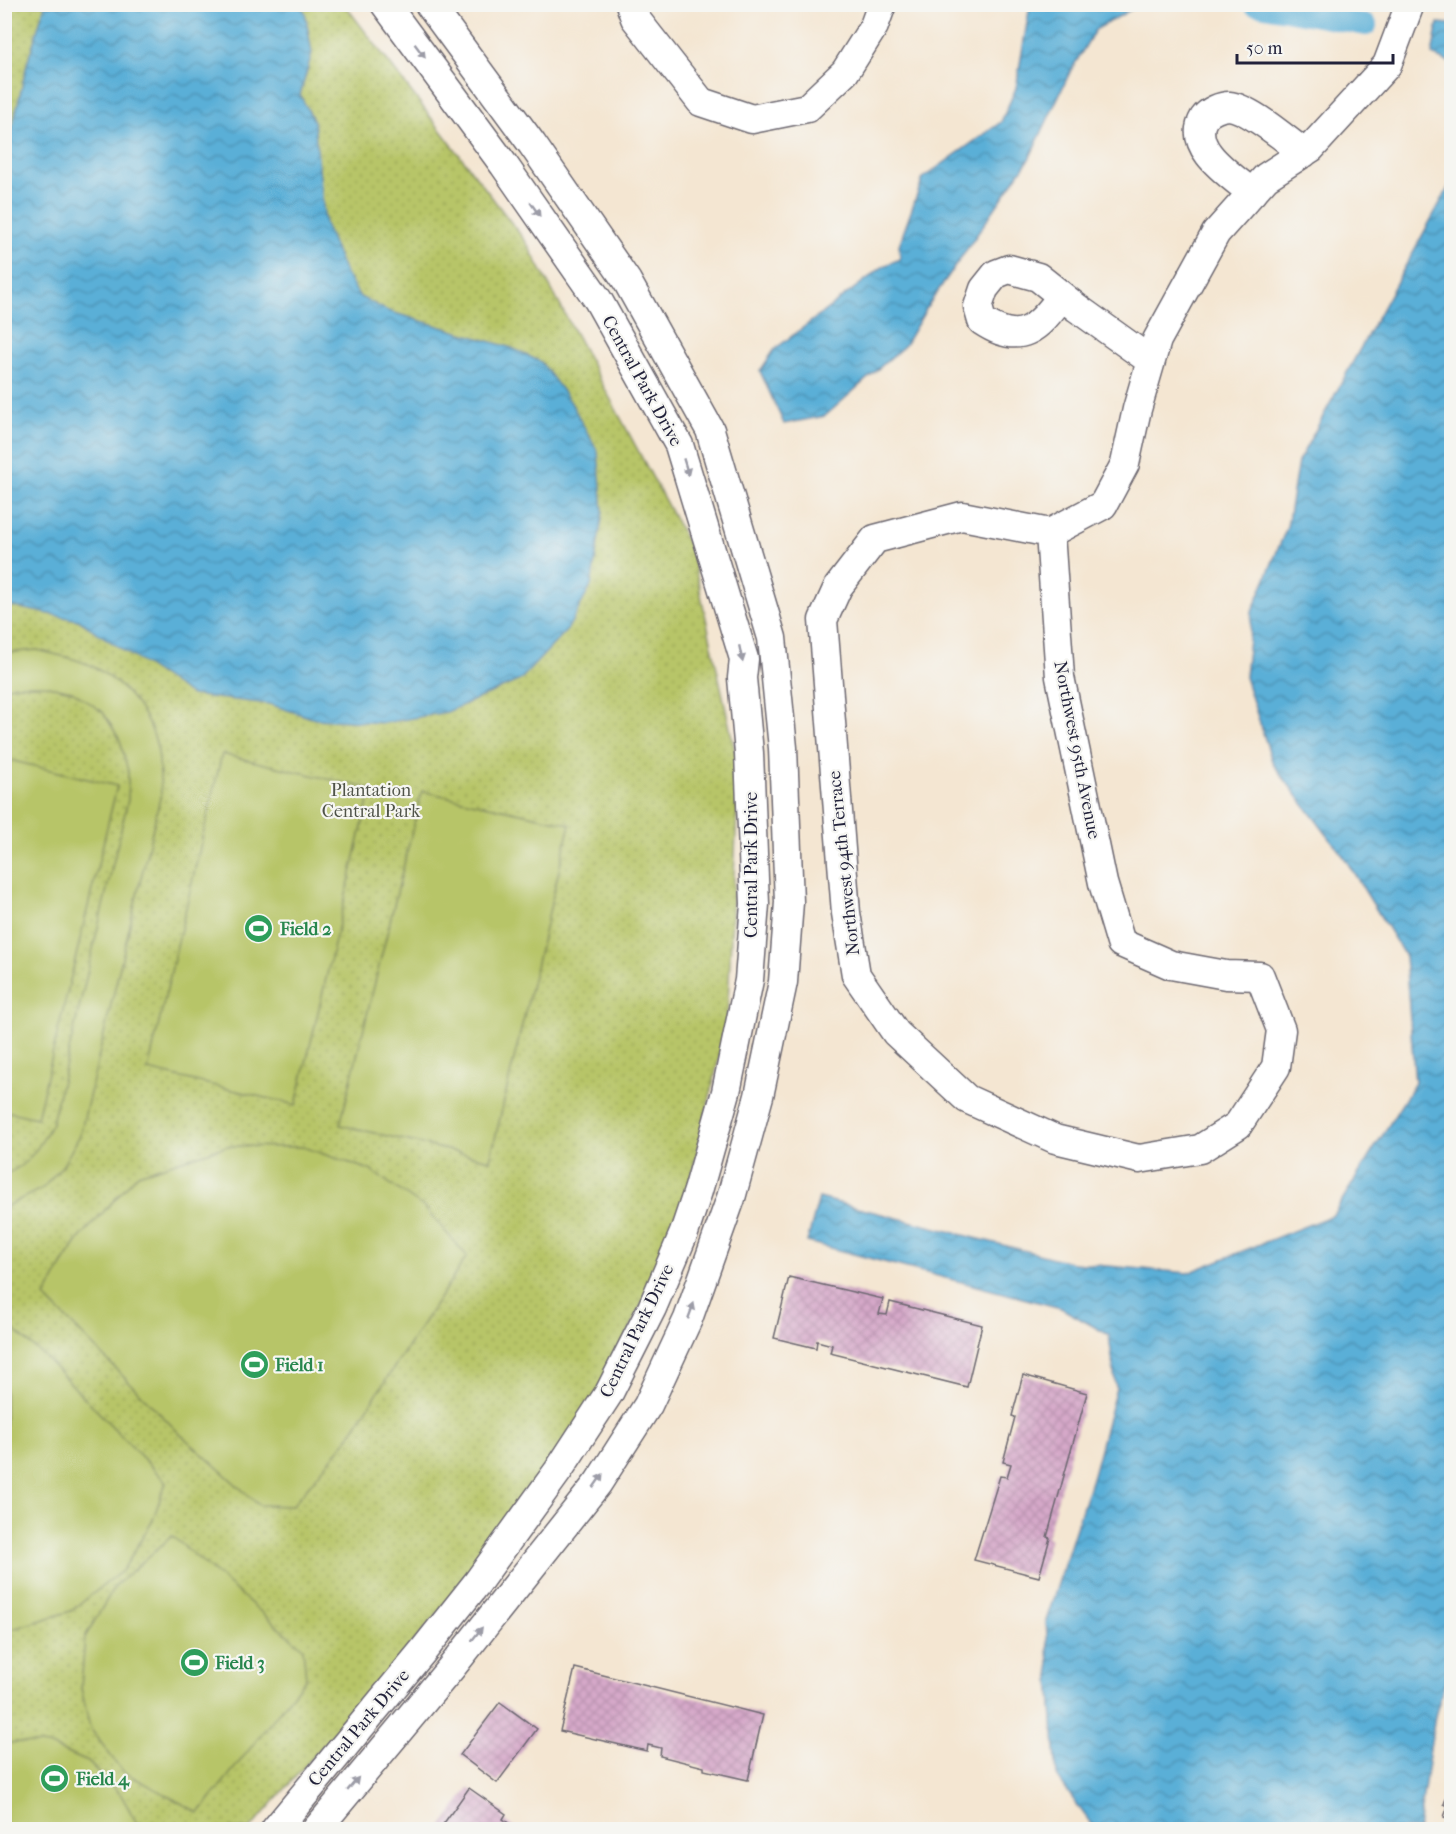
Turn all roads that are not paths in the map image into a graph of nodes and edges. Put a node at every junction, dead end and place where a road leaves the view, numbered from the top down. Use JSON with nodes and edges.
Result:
{"nodes":[{"id":1,"x":385,"y":4,"type":"edge"},
{"id":2,"x":429,"y":4,"type":"edge"},
{"id":3,"x":630,"y":4,"type":"edge"},
{"id":4,"x":882,"y":4,"type":"edge"},
{"id":5,"x":1410,"y":4,"type":"edge"},
{"id":6,"x":1304,"y":153,"type":"junction"},
{"id":7,"x":1252,"y":193,"type":"junction"},
{"id":8,"x":1062,"y":296,"type":"dead end"},
{"id":9,"x":1151,"y":361,"type":"junction"},
{"id":10,"x":1050,"y":533,"type":"junction"},
{"id":11,"x":1121,"y":943,"type":"joint"},
{"id":12,"x":275,"y":1830,"type":"edge"},
{"id":13,"x":316,"y":1830,"type":"edge"}],
"edges":[{"from":1,"to":12,"type":"street","name":"Central Park Drive","one_way":true},
{"from":13,"to":2,"type":"street","name":"Central Park Drive","one_way":true},
{"from":3,"to":4,"type":"street"},
{"from":5,"to":6,"type":"street"},
{"from":6,"to":7,"type":"street"},
{"from":6,"to":7,"type":"street"},
{"from":7,"to":9,"type":"street"},
{"from":8,"to":9,"type":"street"},
{"from":9,"to":10,"type":"street"},
{"from":10,"to":11,"type":"street","name":"Northwest 95th Avenue"},
{"from":10,"to":11,"type":"street","name":"Northwest 94th Terrace"}]}
